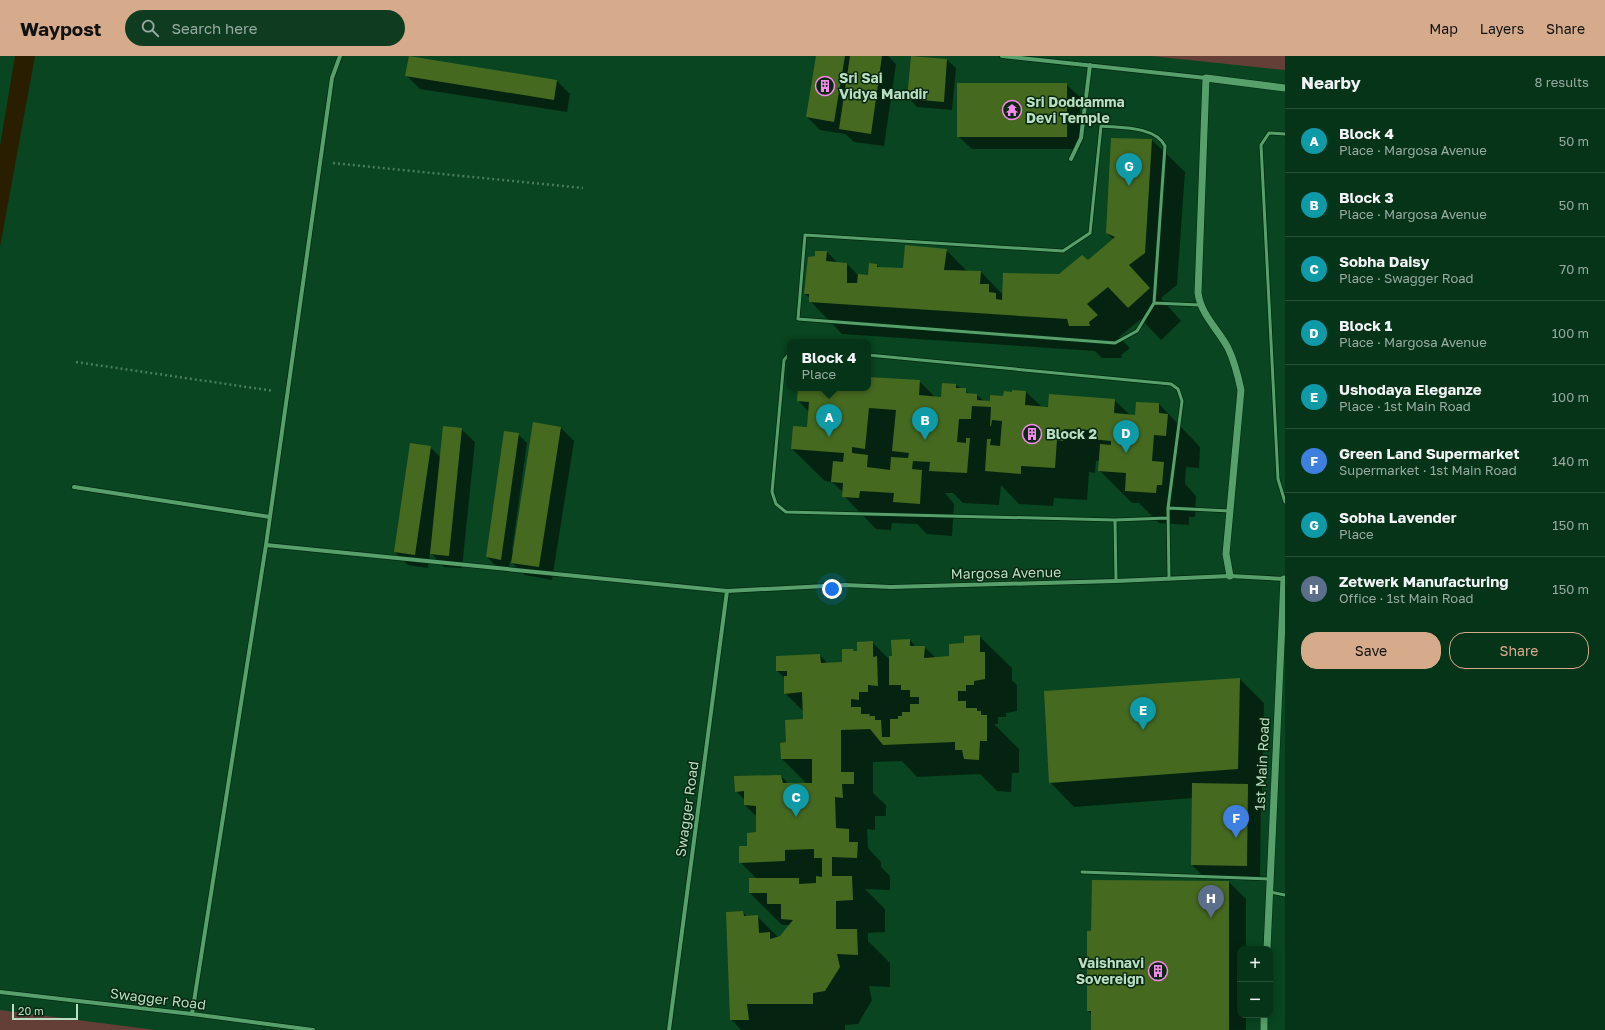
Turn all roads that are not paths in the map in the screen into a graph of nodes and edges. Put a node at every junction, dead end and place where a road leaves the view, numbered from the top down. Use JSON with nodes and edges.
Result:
{"nodes":[{"id":1,"x":340,"y":56,"type":"edge"},
{"id":2,"x":1002,"y":56,"type":"edge"},
{"id":3,"x":1090,"y":65,"type":"junction"},
{"id":4,"x":1206,"y":78,"type":"junction"},
{"id":5,"x":1285,"y":88,"type":"edge"},
{"id":6,"x":1285,"y":134,"type":"edge"},
{"id":7,"x":1071,"y":159,"type":"dead end"},
{"id":8,"x":1154,"y":303,"type":"junction"},
{"id":9,"x":1200,"y":305,"type":"junction"},
{"id":10,"x":871,"y":355,"type":"edge"},
{"id":11,"x":787,"y":356,"type":"edge"},
{"id":12,"x":74,"y":487,"type":"dead end"},
{"id":13,"x":1285,"y":502,"type":"edge"},
{"id":14,"x":1168,"y":508,"type":"junction"},
{"id":15,"x":1230,"y":511,"type":"junction"},
{"id":16,"x":270,"y":517,"type":"junction"},
{"id":17,"x":1167,"y":518,"type":"junction"},
{"id":18,"x":1115,"y":520,"type":"junction"},
{"id":19,"x":266,"y":545,"type":"junction"},
{"id":20,"x":1230,"y":576,"type":"junction"},
{"id":21,"x":1168,"y":579,"type":"junction"},
{"id":22,"x":1284,"y":579,"type":"edge"},
{"id":23,"x":1116,"y":581,"type":"junction"},
{"id":24,"x":727,"y":591,"type":"junction"},
{"id":25,"x":1082,"y":872,"type":"dead end"},
{"id":26,"x":1270,"y":879,"type":"junction"},
{"id":27,"x":1270,"y":892,"type":"junction"},
{"id":28,"x":1285,"y":895,"type":"edge"},
{"id":29,"x":1267,"y":946,"type":"edge"},
{"id":30,"x":0,"y":992,"type":"edge"},
{"id":31,"x":192,"y":1014,"type":"junction"},
{"id":32,"x":1264,"y":1018,"type":"edge"},
{"id":33,"x":313,"y":1030,"type":"edge"},
{"id":34,"x":669,"y":1030,"type":"edge"},
{"id":35,"x":1264,"y":1030,"type":"edge"}],
"edges":[{"from":1,"to":16,"type":"street"},
{"from":2,"to":3,"type":"street"},
{"from":3,"to":4,"type":"street"},
{"from":3,"to":7,"type":"street"},
{"from":4,"to":5,"type":"street"},
{"from":4,"to":9,"type":"street"},
{"from":6,"to":13,"type":"lane"},
{"from":8,"to":8,"type":"lane"},
{"from":8,"to":9,"type":"lane"},
{"from":9,"to":15,"type":"street"},
{"from":10,"to":14,"type":"lane"},
{"from":11,"to":18,"type":"lane"},
{"from":12,"to":16,"type":"street"},
{"from":14,"to":15,"type":"lane"},
{"from":14,"to":17,"type":"lane"},
{"from":15,"to":20,"type":"street"},
{"from":16,"to":19,"type":"street"},
{"from":17,"to":18,"type":"lane"},
{"from":17,"to":21,"type":"lane"},
{"from":18,"to":23,"type":"lane"},
{"from":19,"to":24,"type":"street","name":"Margosa Avenue"},
{"from":19,"to":31,"type":"street"},
{"from":20,"to":21,"type":"street","name":"Margosa Avenue"},
{"from":20,"to":22,"type":"street","name":"Margosa Avenue"},
{"from":21,"to":23,"type":"street","name":"Margosa Avenue"},
{"from":22,"to":26,"type":"street","name":"1st Main Road"},
{"from":23,"to":24,"type":"street","name":"Margosa Avenue"},
{"from":24,"to":34,"type":"street","name":"Swagger Road"},
{"from":25,"to":26,"type":"lane"},
{"from":26,"to":27,"type":"street","name":"1st Main Road"},
{"from":27,"to":28,"type":"lane"},
{"from":27,"to":29,"type":"street","name":"1st Main Road"},
{"from":30,"to":31,"type":"street","name":"Swagger Road"},
{"from":31,"to":33,"type":"street","name":"Swagger Road"},
{"from":32,"to":35,"type":"street"}]}
